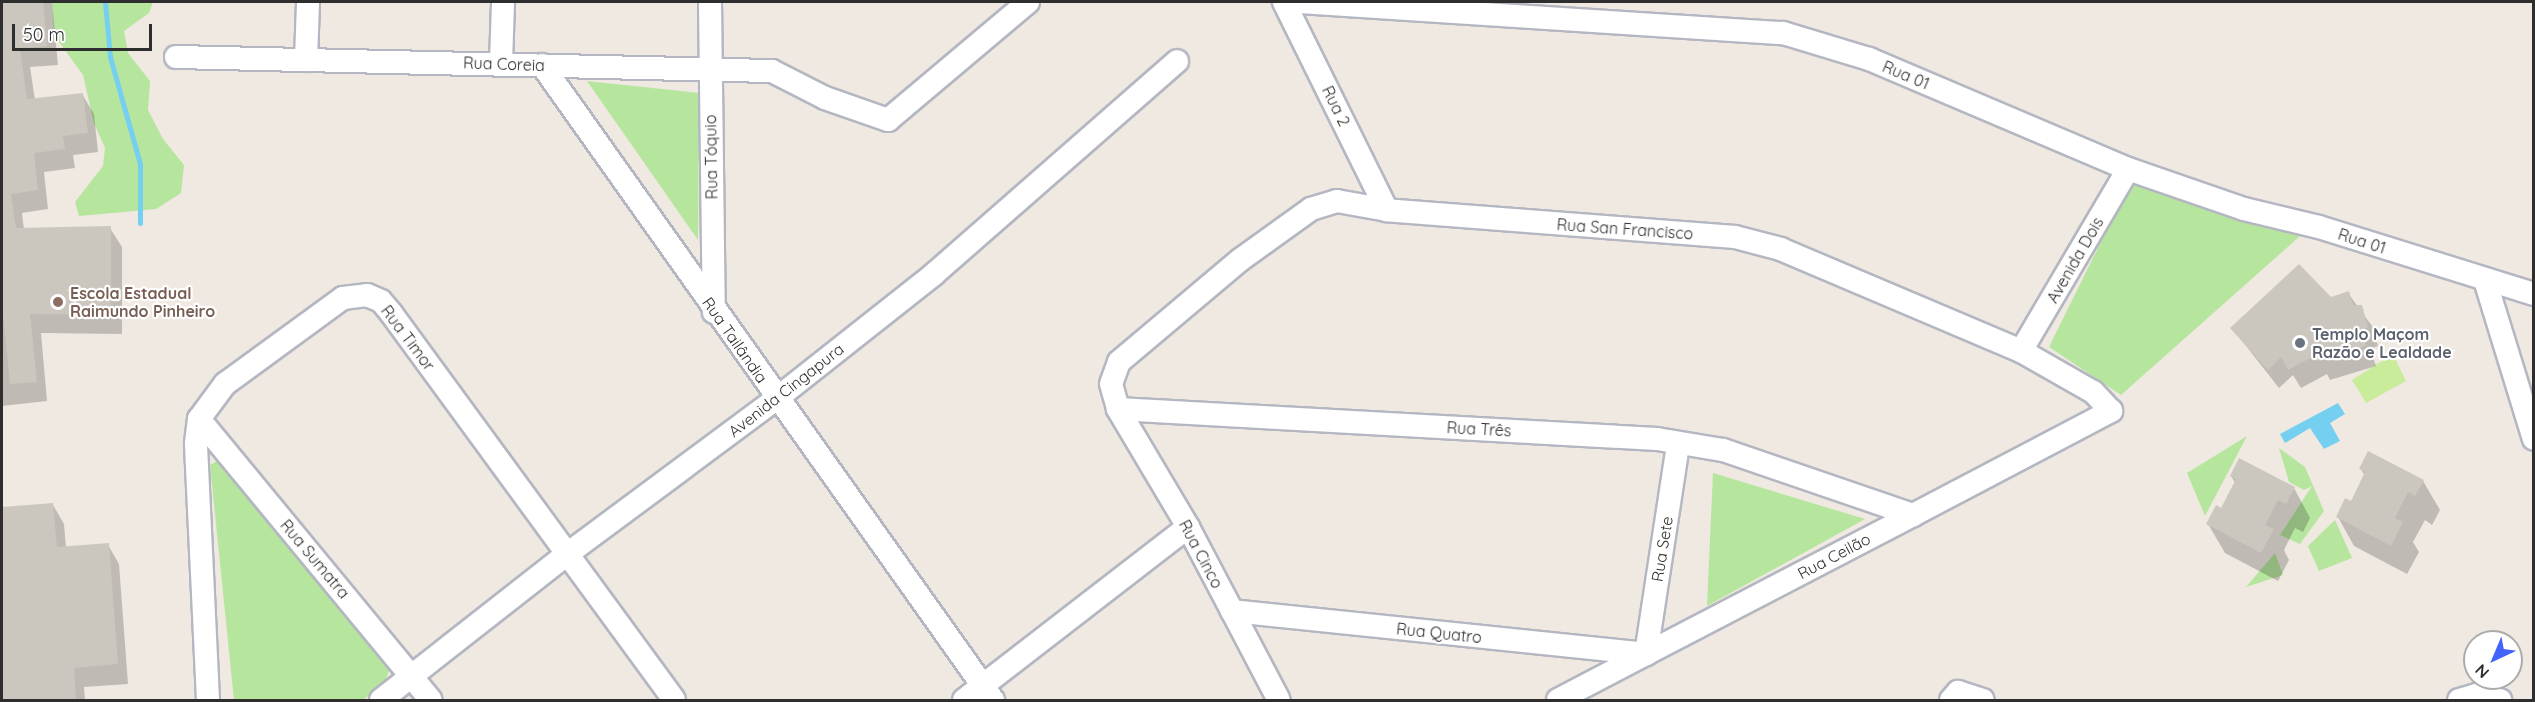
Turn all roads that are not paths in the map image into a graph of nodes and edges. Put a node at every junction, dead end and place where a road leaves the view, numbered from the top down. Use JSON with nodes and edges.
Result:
{"nodes":[{"id":1,"x":308,"y":2,"type":"edge"},
{"id":2,"x":503,"y":2,"type":"edge"},
{"id":3,"x":710,"y":2,"type":"edge"},
{"id":4,"x":1028,"y":2,"type":"edge"},
{"id":5,"x":1284,"y":2,"type":"edge"},
{"id":6,"x":1299,"y":2,"type":"edge"},
{"id":7,"x":176,"y":57,"type":"dead end"},
{"id":8,"x":306,"y":60,"type":"junction"},
{"id":9,"x":1177,"y":61,"type":"dead end"},
{"id":10,"x":501,"y":63,"type":"junction"},
{"id":11,"x":542,"y":65,"type":"junction"},
{"id":12,"x":709,"y":70,"type":"junction"},
{"id":13,"x":2128,"y":169,"type":"junction"},
{"id":14,"x":1388,"y":210,"type":"junction"},
{"id":15,"x":2485,"y":280,"type":"junction"},
{"id":16,"x":2534,"y":294,"type":"edge"},
{"id":17,"x":714,"y":312,"type":"junction"},
{"id":18,"x":2021,"y":351,"type":"junction"},
{"id":19,"x":776,"y":399,"type":"junction"},
{"id":20,"x":1118,"y":410,"type":"junction"},
{"id":21,"x":2110,"y":411,"type":"joint"},
{"id":22,"x":199,"y":419,"type":"junction"},
{"id":23,"x":2534,"y":440,"type":"edge"},
{"id":24,"x":1678,"y":444,"type":"junction"},
{"id":25,"x":1912,"y":515,"type":"junction"},
{"id":26,"x":1188,"y":527,"type":"junction"},
{"id":27,"x":566,"y":555,"type":"junction"},
{"id":28,"x":1232,"y":611,"type":"junction"},
{"id":29,"x":1646,"y":654,"type":"junction"},
{"id":30,"x":411,"y":675,"type":"junction"},
{"id":31,"x":988,"y":694,"type":"edge"},
{"id":32,"x":208,"y":700,"type":"edge"},
{"id":33,"x":381,"y":700,"type":"edge"},
{"id":34,"x":431,"y":700,"type":"edge"},
{"id":35,"x":674,"y":700,"type":"edge"},
{"id":36,"x":964,"y":700,"type":"edge"},
{"id":37,"x":1279,"y":700,"type":"edge"},
{"id":38,"x":1558,"y":700,"type":"edge"},
{"id":39,"x":1951,"y":700,"type":"edge"},
{"id":40,"x":1983,"y":700,"type":"edge"},
{"id":41,"x":2459,"y":700,"type":"edge"},
{"id":42,"x":2500,"y":700,"type":"edge"}],
"edges":[{"from":1,"to":8,"type":"street"},
{"from":2,"to":10,"type":"street"},
{"from":3,"to":12,"type":"street","name":"Rua Tóquio"},
{"from":4,"to":12,"type":"street","name":"Rua Coreia"},
{"from":5,"to":14,"type":"street","name":"Rua 2"},
{"from":6,"to":13,"type":"street","name":"Rua 01"},
{"from":7,"to":8,"type":"street","name":"Rua Coreia"},
{"from":8,"to":10,"type":"street","name":"Rua Coreia"},
{"from":9,"to":19,"type":"street","name":"Avenida Cingapura"},
{"from":10,"to":11,"type":"street","name":"Rua Coreia"},
{"from":11,"to":12,"type":"street","name":"Rua Coreia"},
{"from":11,"to":17,"type":"street","name":"Rua Tailândia"},
{"from":12,"to":17,"type":"street","name":"Rua Tóquio"},
{"from":13,"to":15,"type":"street","name":"Rua 01"},
{"from":13,"to":18,"type":"street","name":"Avenida Dois"},
{"from":14,"to":18,"type":"street","name":"Rua San Francisco"},
{"from":14,"to":20,"type":"street","name":"Rua San Francisco"},
{"from":15,"to":16,"type":"street","name":"Rua 01"},
{"from":15,"to":23,"type":"street"},
{"from":17,"to":19,"type":"street","name":"Rua Tailândia"},
{"from":18,"to":21,"type":"street","name":"Rua San Francisco"},
{"from":19,"to":27,"type":"street","name":"Avenida Cingapura"},
{"from":19,"to":31,"type":"street","name":"Rua Tailândia"},
{"from":20,"to":24,"type":"street","name":"Rua Três"},
{"from":20,"to":26,"type":"street","name":"Rua Cinco"},
{"from":21,"to":25,"type":"street","name":"Rua Ceilão"},
{"from":22,"to":27,"type":"street","name":"Rua Timor"},
{"from":22,"to":30,"type":"street","name":"Rua Sumatra"},
{"from":22,"to":32,"type":"street"},
{"from":24,"to":25,"type":"street","name":"Rua Três"},
{"from":24,"to":29,"type":"street","name":"Rua Sete"},
{"from":25,"to":29,"type":"street","name":"Rua Ceilão"},
{"from":26,"to":28,"type":"street","name":"Rua Cinco"},
{"from":26,"to":31,"type":"street"},
{"from":27,"to":30,"type":"street","name":"Avenida Cingapura"},
{"from":27,"to":35,"type":"street","name":"Rua Timor"},
{"from":28,"to":29,"type":"street","name":"Rua Quatro"},
{"from":28,"to":37,"type":"street","name":"Rua Cinco"},
{"from":29,"to":38,"type":"street","name":"Rua Ceilão"},
{"from":30,"to":33,"type":"street","name":"Avenida Cingapura"},
{"from":30,"to":34,"type":"street","name":"Rua Sumatra"},
{"from":31,"to":36,"type":"street"},
{"from":39,"to":40,"type":"street"},
{"from":41,"to":42,"type":"street"}]}
